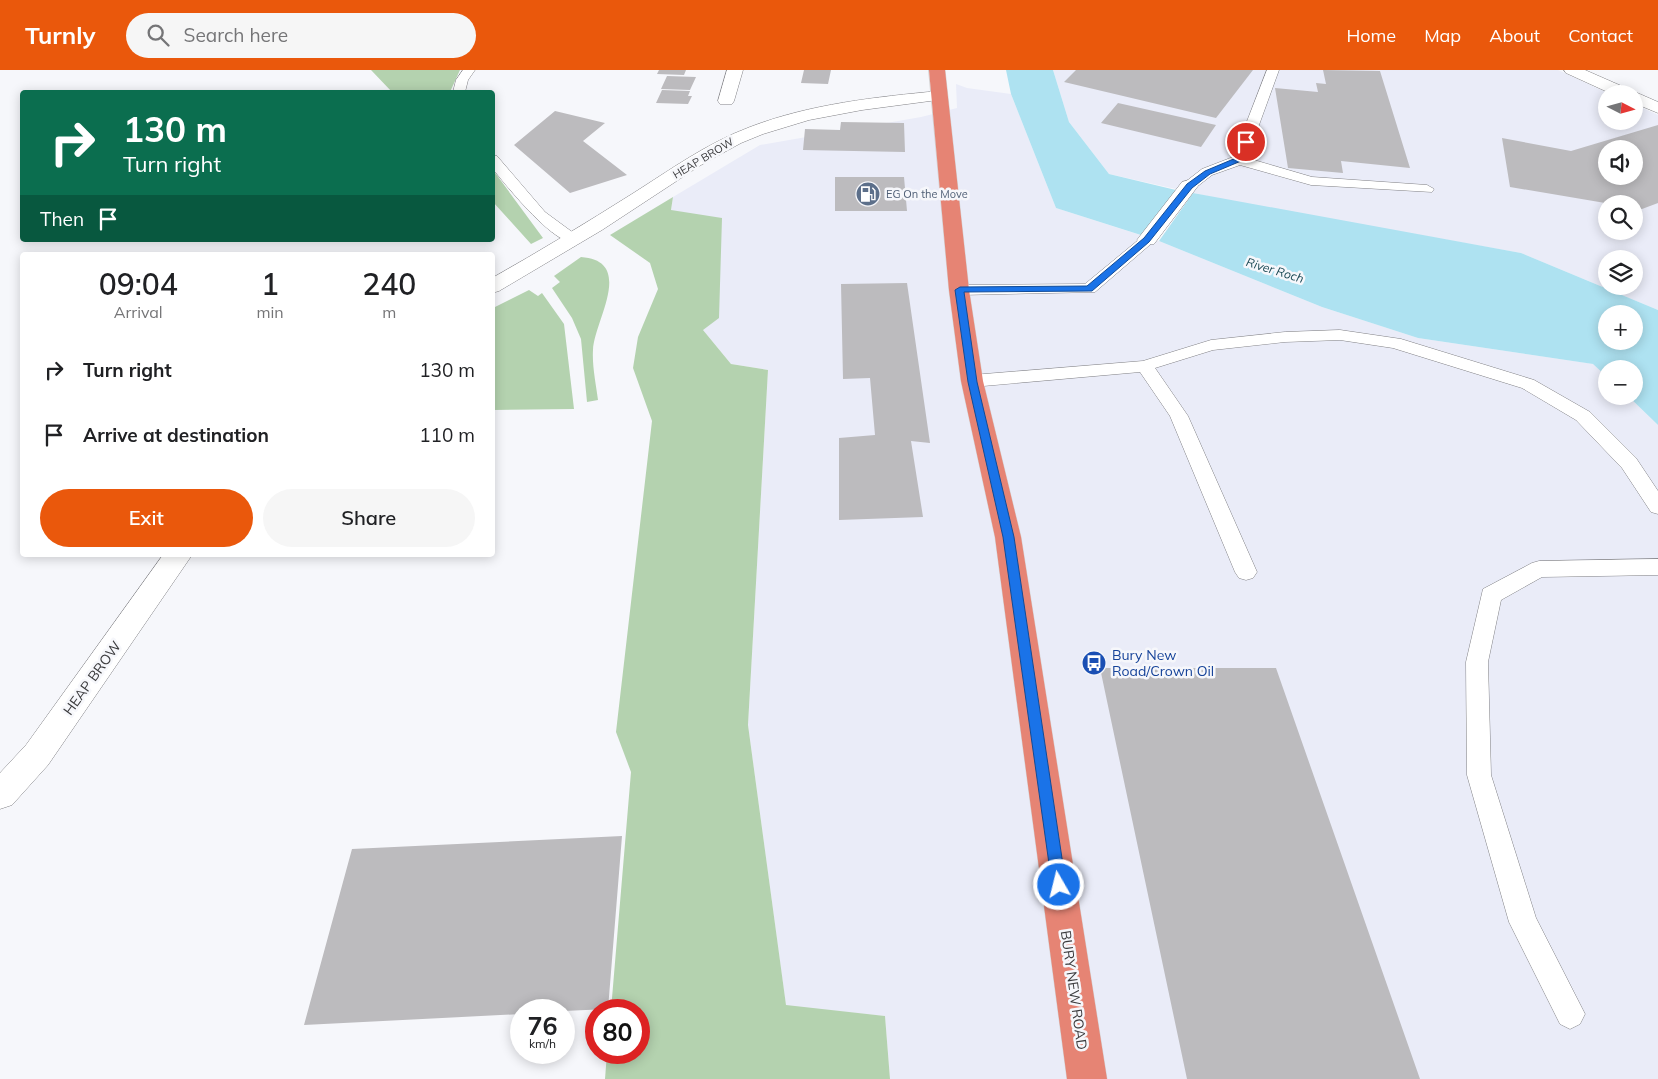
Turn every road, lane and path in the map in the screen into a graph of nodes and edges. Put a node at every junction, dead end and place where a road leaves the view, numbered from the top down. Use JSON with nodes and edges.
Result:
{"nodes":[{"id":1,"x":469,"y":70,"type":"edge"},
{"id":2,"x":735,"y":70,"type":"edge"},
{"id":3,"x":937,"y":70,"type":"edge"},
{"id":4,"x":1272,"y":70,"type":"edge"},
{"id":5,"x":1572,"y":70,"type":"edge"},
{"id":6,"x":1606,"y":85,"type":"edge"},
{"id":7,"x":460,"y":90,"type":"edge"},
{"id":8,"x":939,"y":96,"type":"junction"},
{"id":9,"x":726,"y":101,"type":"dead end"},
{"id":10,"x":1643,"y":101,"type":"edge"},
{"id":11,"x":1658,"y":108,"type":"edge"},
{"id":12,"x":1239,"y":160,"type":"junction"},
{"id":13,"x":495,"y":162,"type":"edge"},
{"id":14,"x":1189,"y":186,"type":"joint"},
{"id":15,"x":1427,"y":189,"type":"dead end"},
{"id":16,"x":574,"y":240,"type":"junction"},
{"id":17,"x":1146,"y":240,"type":"joint"},
{"id":18,"x":495,"y":285,"type":"edge"},
{"id":19,"x":960,"y":290,"type":"junction"},
{"id":20,"x":1145,"y":366,"type":"junction"},
{"id":21,"x":972,"y":382,"type":"junction"},
{"id":22,"x":1658,"y":507,"type":"edge"},
{"id":23,"x":177,"y":557,"type":"edge"},
{"id":24,"x":1658,"y":567,"type":"edge"},
{"id":25,"x":1246,"y":572,"type":"dead end"},
{"id":26,"x":0,"y":795,"type":"edge"},
{"id":27,"x":1570,"y":1014,"type":"dead end"},
{"id":28,"x":1087,"y":1079,"type":"edge"}],
"edges":[{"from":1,"to":7,"type":"lane"},
{"from":2,"to":9,"type":"street"},
{"from":3,"to":8,"type":"highway","name":"BURY NEW ROAD"},
{"from":4,"to":12,"type":"lane"},
{"from":5,"to":6,"type":"street"},
{"from":8,"to":16,"type":"street","name":"HEAP BROW"},
{"from":8,"to":19,"type":"highway","name":"BURY NEW ROAD"},
{"from":10,"to":11,"type":"street"},
{"from":12,"to":14,"type":"lane"},
{"from":12,"to":15,"type":"lane"},
{"from":13,"to":16,"type":"lane"},
{"from":14,"to":17,"type":"street"},
{"from":16,"to":18,"type":"street","name":"HEAP BROW"},
{"from":17,"to":19,"type":"lane"},
{"from":19,"to":21,"type":"highway","name":"BURY NEW ROAD"},
{"from":20,"to":21,"type":"lane"},
{"from":20,"to":22,"type":"lane"},
{"from":20,"to":25,"type":"lane"},
{"from":21,"to":28,"type":"highway","name":"BURY NEW ROAD"},
{"from":23,"to":26,"type":"street","name":"HEAP BROW"},
{"from":24,"to":27,"type":"lane"}]}
